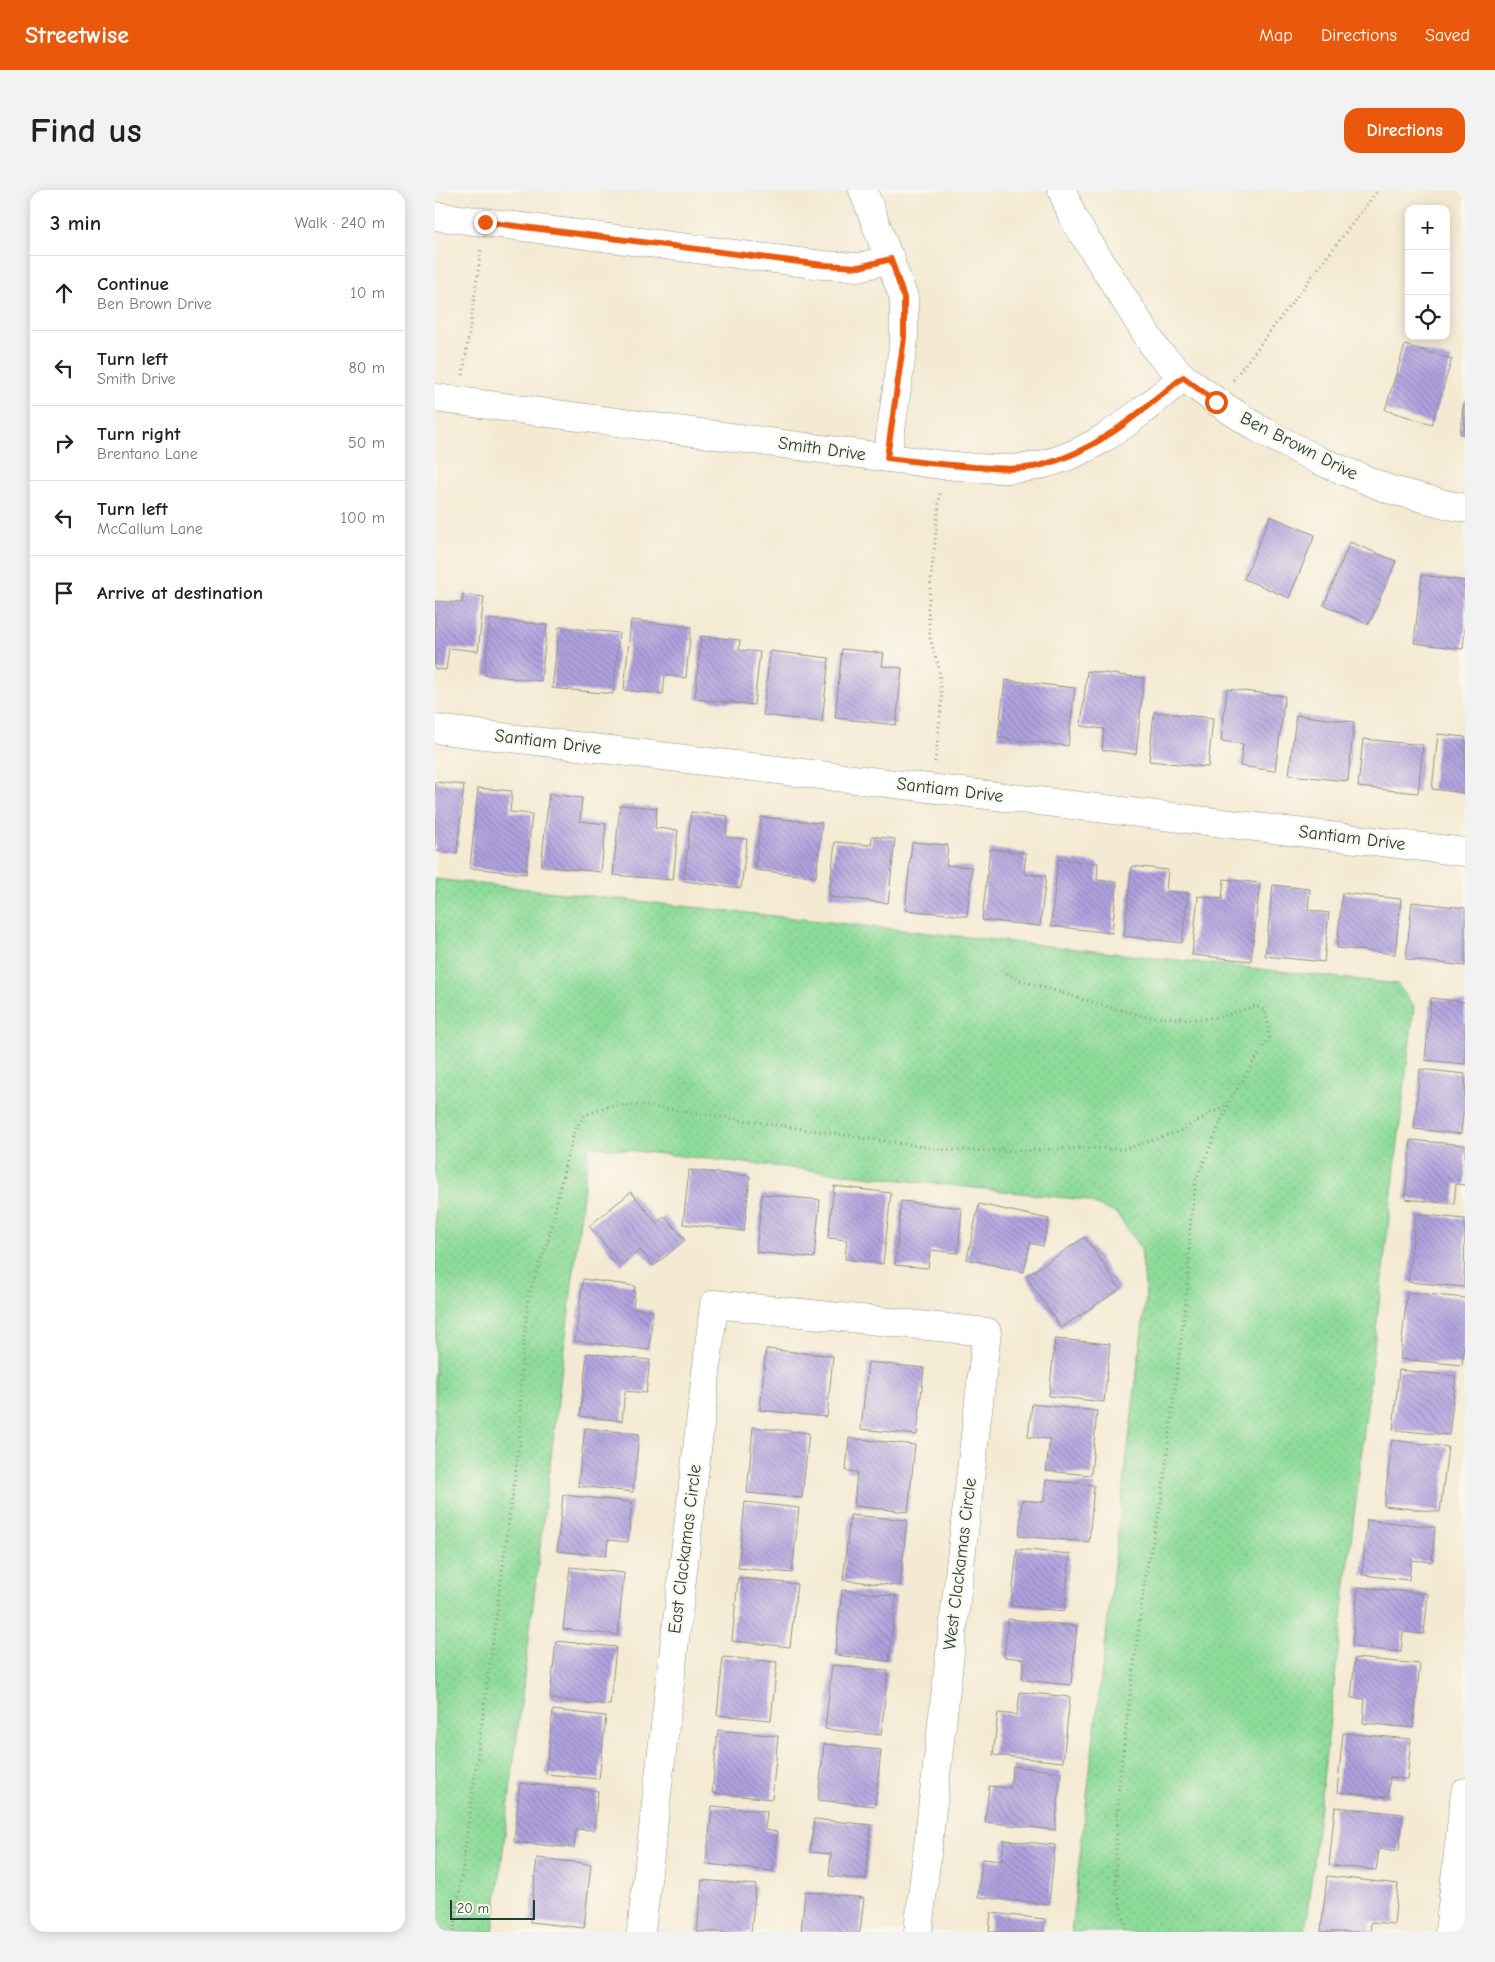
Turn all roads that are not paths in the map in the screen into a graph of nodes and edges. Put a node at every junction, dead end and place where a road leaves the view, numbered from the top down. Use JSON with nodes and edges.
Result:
{"nodes":[{"id":1,"x":863,"y":190,"type":"edge"},
{"id":2,"x":1062,"y":190,"type":"edge"},
{"id":3,"x":435,"y":216,"type":"edge"},
{"id":4,"x":891,"y":259,"type":"junction"},
{"id":5,"x":1183,"y":377,"type":"junction"},
{"id":6,"x":447,"y":400,"type":"edge"},
{"id":7,"x":887,"y":458,"type":"junction"},
{"id":8,"x":1465,"y":508,"type":"edge"},
{"id":9,"x":435,"y":729,"type":"edge"},
{"id":10,"x":1465,"y":852,"type":"edge"},
{"id":11,"x":851,"y":1318,"type":"joint"},
{"id":12,"x":1465,"y":1792,"type":"edge"},
{"id":13,"x":641,"y":1932,"type":"edge"},
{"id":14,"x":918,"y":1932,"type":"edge"},
{"id":15,"x":1449,"y":1932,"type":"edge"}],
"edges":[{"from":1,"to":4,"type":"street"},
{"from":2,"to":5,"type":"street","name":"Ben Brown Drive"},
{"from":3,"to":4,"type":"street"},
{"from":4,"to":7,"type":"street"},
{"from":5,"to":7,"type":"street","name":"Smith Drive"},
{"from":5,"to":8,"type":"street","name":"Ben Brown Drive"},
{"from":6,"to":7,"type":"street","name":"Smith Drive"},
{"from":9,"to":10,"type":"street","name":"Santiam Drive"},
{"from":11,"to":13,"type":"street","name":"East Clackamas Circle"},
{"from":11,"to":14,"type":"street","name":"West Clackamas Circle"},
{"from":12,"to":15,"type":"street"}]}
